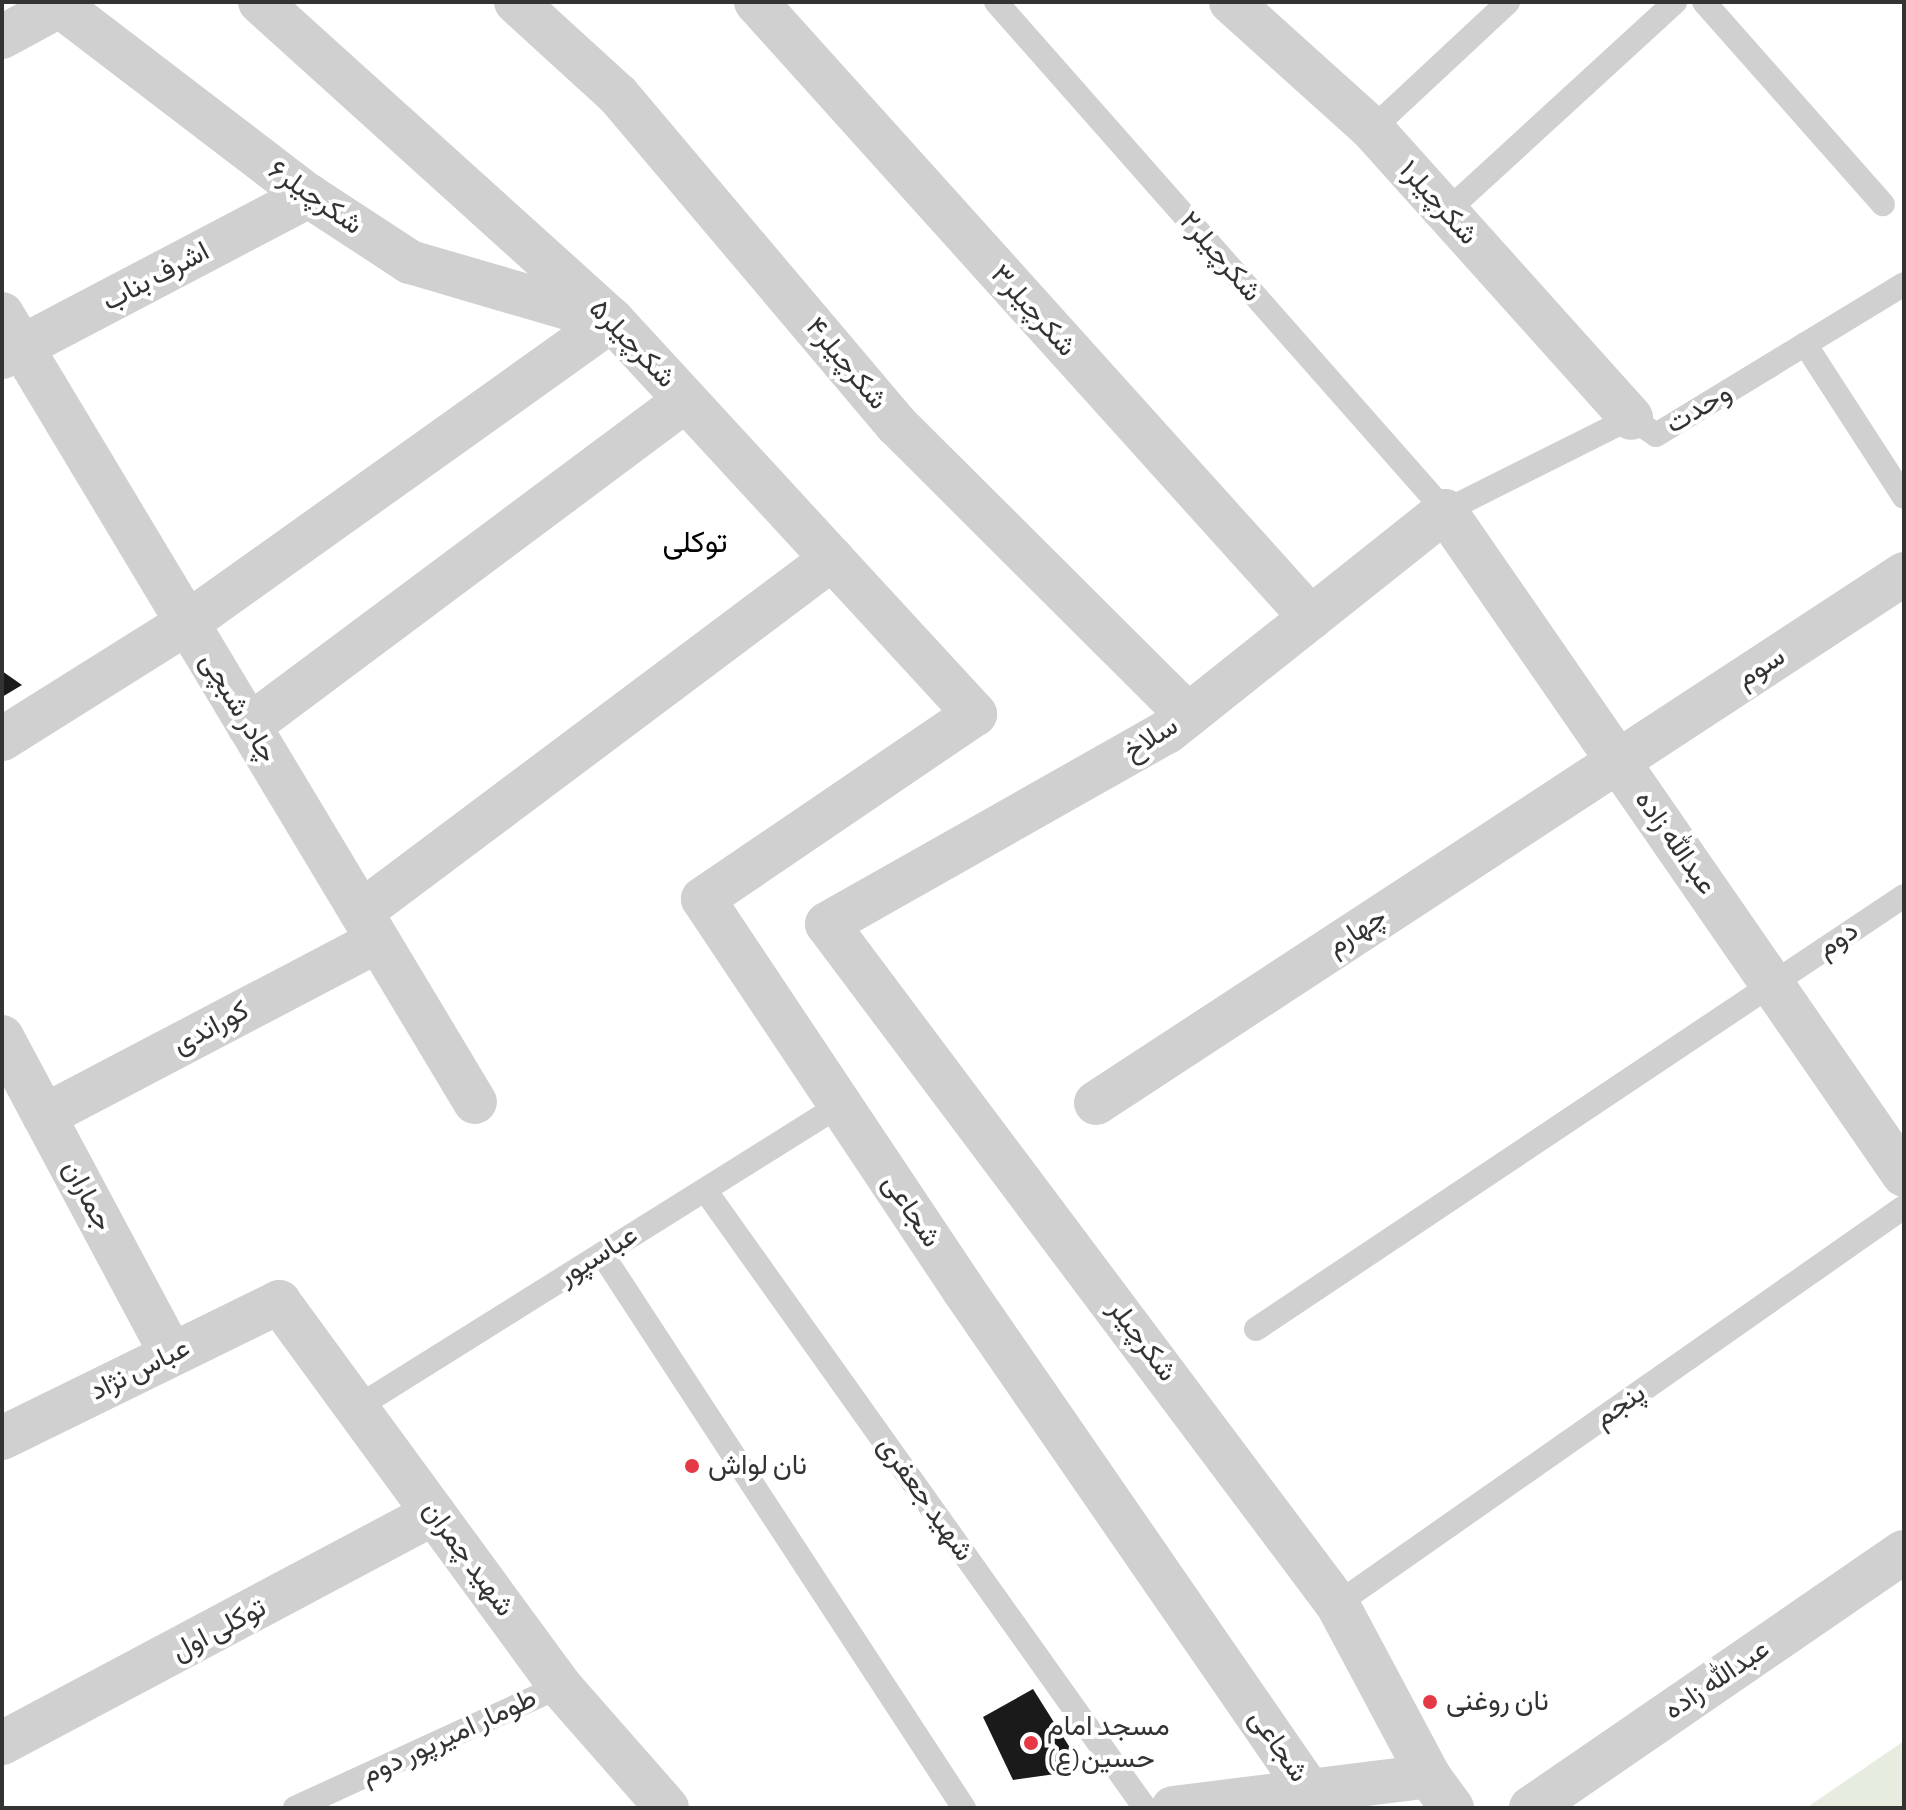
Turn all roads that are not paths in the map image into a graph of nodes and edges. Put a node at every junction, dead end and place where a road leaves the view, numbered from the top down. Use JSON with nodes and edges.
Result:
{"nodes":[{"id":1,"x":260,"y":2,"type":"edge"},
{"id":2,"x":516,"y":2,"type":"edge"},
{"id":3,"x":756,"y":2,"type":"edge"},
{"id":4,"x":996,"y":2,"type":"edge"},
{"id":5,"x":1231,"y":2,"type":"edge"},
{"id":6,"x":1508,"y":2,"type":"edge"},
{"id":7,"x":1675,"y":2,"type":"edge"},
{"id":8,"x":1704,"y":2,"type":"edge"},
{"id":9,"x":57,"y":4,"type":"edge"},
{"id":10,"x":2,"y":37,"type":"edge"},
{"id":11,"x":1372,"y":129,"type":"junction"},
{"id":12,"x":309,"y":196,"type":"junction"},
{"id":13,"x":1883,"y":204,"type":"dead end"},
{"id":14,"x":1446,"y":212,"type":"junction"},
{"id":15,"x":1904,"y":284,"type":"edge"},
{"id":16,"x":612,"y":320,"type":"junction"},
{"id":17,"x":8,"y":339,"type":"edge"},
{"id":18,"x":1805,"y":344,"type":"junction"},
{"id":19,"x":686,"y":400,"type":"junction"},
{"id":20,"x":1631,"y":418,"type":"junction"},
{"id":21,"x":1904,"y":497,"type":"edge"},
{"id":22,"x":1445,"y":511,"type":"junction"},
{"id":23,"x":832,"y":559,"type":"junction"},
{"id":24,"x":1904,"y":574,"type":"edge"},
{"id":25,"x":1311,"y":618,"type":"junction"},
{"id":26,"x":187,"y":623,"type":"junction"},
{"id":27,"x":975,"y":714,"type":"joint"},
{"id":28,"x":1188,"y":715,"type":"junction"},
{"id":29,"x":249,"y":726,"type":"junction"},
{"id":30,"x":2,"y":739,"type":"edge"},
{"id":31,"x":1618,"y":761,"type":"junction"},
{"id":32,"x":1904,"y":896,"type":"edge"},
{"id":33,"x":827,"y":924,"type":"joint"},
{"id":34,"x":369,"y":926,"type":"junction"},
{"id":35,"x":1772,"y":984,"type":"junction"},
{"id":36,"x":2,"y":1037,"type":"edge"},
{"id":37,"x":475,"y":1102,"type":"dead end"},
{"id":38,"x":1096,"y":1103,"type":"dead end"},
{"id":39,"x":840,"y":1105,"type":"junction"},
{"id":40,"x":44,"y":1116,"type":"junction"},
{"id":41,"x":1904,"y":1175,"type":"edge"},
{"id":42,"x":705,"y":1190,"type":"junction"},
{"id":43,"x":1904,"y":1207,"type":"edge"},
{"id":44,"x":602,"y":1254,"type":"junction"},
{"id":45,"x":279,"y":1302,"type":"joint"},
{"id":46,"x":1256,"y":1329,"type":"dead end"},
{"id":47,"x":171,"y":1354,"type":"junction"},
{"id":48,"x":356,"y":1408,"type":"junction"},
{"id":49,"x":2,"y":1438,"type":"edge"},
{"id":50,"x":434,"y":1513,"type":"junction"},
{"id":51,"x":1904,"y":1552,"type":"edge"},
{"id":52,"x":1337,"y":1604,"type":"junction"},
{"id":53,"x":560,"y":1686,"type":"junction"},
{"id":54,"x":2,"y":1743,"type":"edge"},
{"id":55,"x":1310,"y":1792,"type":"junction"},
{"id":56,"x":1441,"y":1792,"type":"edge"},
{"id":57,"x":646,"y":1803,"type":"edge"},
{"id":58,"x":295,"y":1808,"type":"edge"},
{"id":59,"x":964,"y":1808,"type":"edge"},
{"id":60,"x":1145,"y":1808,"type":"edge"},
{"id":61,"x":1173,"y":1808,"type":"edge"},
{"id":62,"x":1531,"y":1808,"type":"edge"}],
"edges":[{"from":1,"to":16,"type":"street","name":"شکرچیلر۵"},
{"from":2,"to":28,"type":"street","name":"شکرچیلر۴"},
{"from":3,"to":25,"type":"street","name":"شکرچیلر۳"},
{"from":4,"to":22,"type":"lane","name":"شکرچیلر۲"},
{"from":5,"to":11,"type":"street","name":"شکرچیلر۱"},
{"from":6,"to":11,"type":"lane"},
{"from":7,"to":14,"type":"lane"},
{"from":8,"to":13,"type":"lane"},
{"from":9,"to":10,"type":"street"},
{"from":9,"to":12,"type":"street","name":"شکرچیلر۶"},
{"from":11,"to":14,"type":"street","name":"شکرچیلر۱"},
{"from":12,"to":16,"type":"street","name":"شکرچیلر۶"},
{"from":12,"to":17,"type":"street","name":"اشرف بناب"},
{"from":14,"to":20,"type":"street","name":"شکرچیلر۱"},
{"from":15,"to":18,"type":"lane","name":"وحدت"},
{"from":16,"to":19,"type":"street","name":"شکرچیلر۵"},
{"from":16,"to":26,"type":"street"},
{"from":17,"to":26,"type":"street","name":"چادر شبچی"},
{"from":18,"to":20,"type":"lane","name":"وحدت"},
{"from":18,"to":21,"type":"lane"},
{"from":19,"to":23,"type":"street","name":"شکرچیلر۵"},
{"from":19,"to":29,"type":"street"},
{"from":20,"to":22,"type":"lane","name":"وحدت"},
{"from":22,"to":25,"type":"street","name":"سلاخ"},
{"from":22,"to":31,"type":"street","name":"عبدالله زاده"},
{"from":23,"to":27,"type":"street","name":"شکرچیلر۵"},
{"from":23,"to":34,"type":"street","name":"کوراندی"},
{"from":24,"to":31,"type":"street","name":"سوم"},
{"from":25,"to":28,"type":"street","name":"سلاخ"},
{"from":26,"to":29,"type":"street","name":"چادر شبچی"},
{"from":26,"to":30,"type":"street"},
{"from":27,"to":39,"type":"street","name":"شجاعی"},
{"from":28,"to":33,"type":"street","name":"سلاخ"},
{"from":29,"to":34,"type":"street","name":"چادر شبچی"},
{"from":31,"to":35,"type":"street","name":"عبدالله زاده"},
{"from":31,"to":38,"type":"street","name":"چهارم"},
{"from":32,"to":35,"type":"lane","name":"دوم"},
{"from":33,"to":52,"type":"street","name":"شکرچیلر"},
{"from":34,"to":37,"type":"street","name":"چادر شبچی"},
{"from":34,"to":40,"type":"street","name":"کوراندی"},
{"from":35,"to":41,"type":"street","name":"عبدالله زاده"},
{"from":35,"to":46,"type":"lane","name":"دوم"},
{"from":36,"to":40,"type":"street","name":"جماران"},
{"from":39,"to":42,"type":"lane","name":"عباسپور"},
{"from":39,"to":55,"type":"street","name":"شجاعی"},
{"from":40,"to":47,"type":"street","name":"جماران"},
{"from":42,"to":44,"type":"lane","name":"عباسپور"},
{"from":42,"to":60,"type":"lane","name":"شهید جعفری"},
{"from":43,"to":52,"type":"lane","name":"پنجم"},
{"from":44,"to":48,"type":"lane","name":"عباسپور"},
{"from":44,"to":59,"type":"lane"},
{"from":45,"to":47,"type":"street","name":"عباس نژاد"},
{"from":45,"to":48,"type":"street","name":"شهید چمران"},
{"from":47,"to":49,"type":"street","name":"عباس نژاد"},
{"from":48,"to":50,"type":"street","name":"شهید چمران"},
{"from":50,"to":53,"type":"street","name":"شهید چمران"},
{"from":50,"to":54,"type":"street","name":"توکلی اول"},
{"from":51,"to":62,"type":"street","name":"عبدالله زاده"},
{"from":52,"to":56,"type":"street","name":"شکرچیلر"},
{"from":53,"to":57,"type":"street","name":"شهید چمران"},
{"from":53,"to":58,"type":"lane","name":"طومار امیرپور دوم"},
{"from":55,"to":56,"type":"street"},
{"from":55,"to":61,"type":"street"}]}
